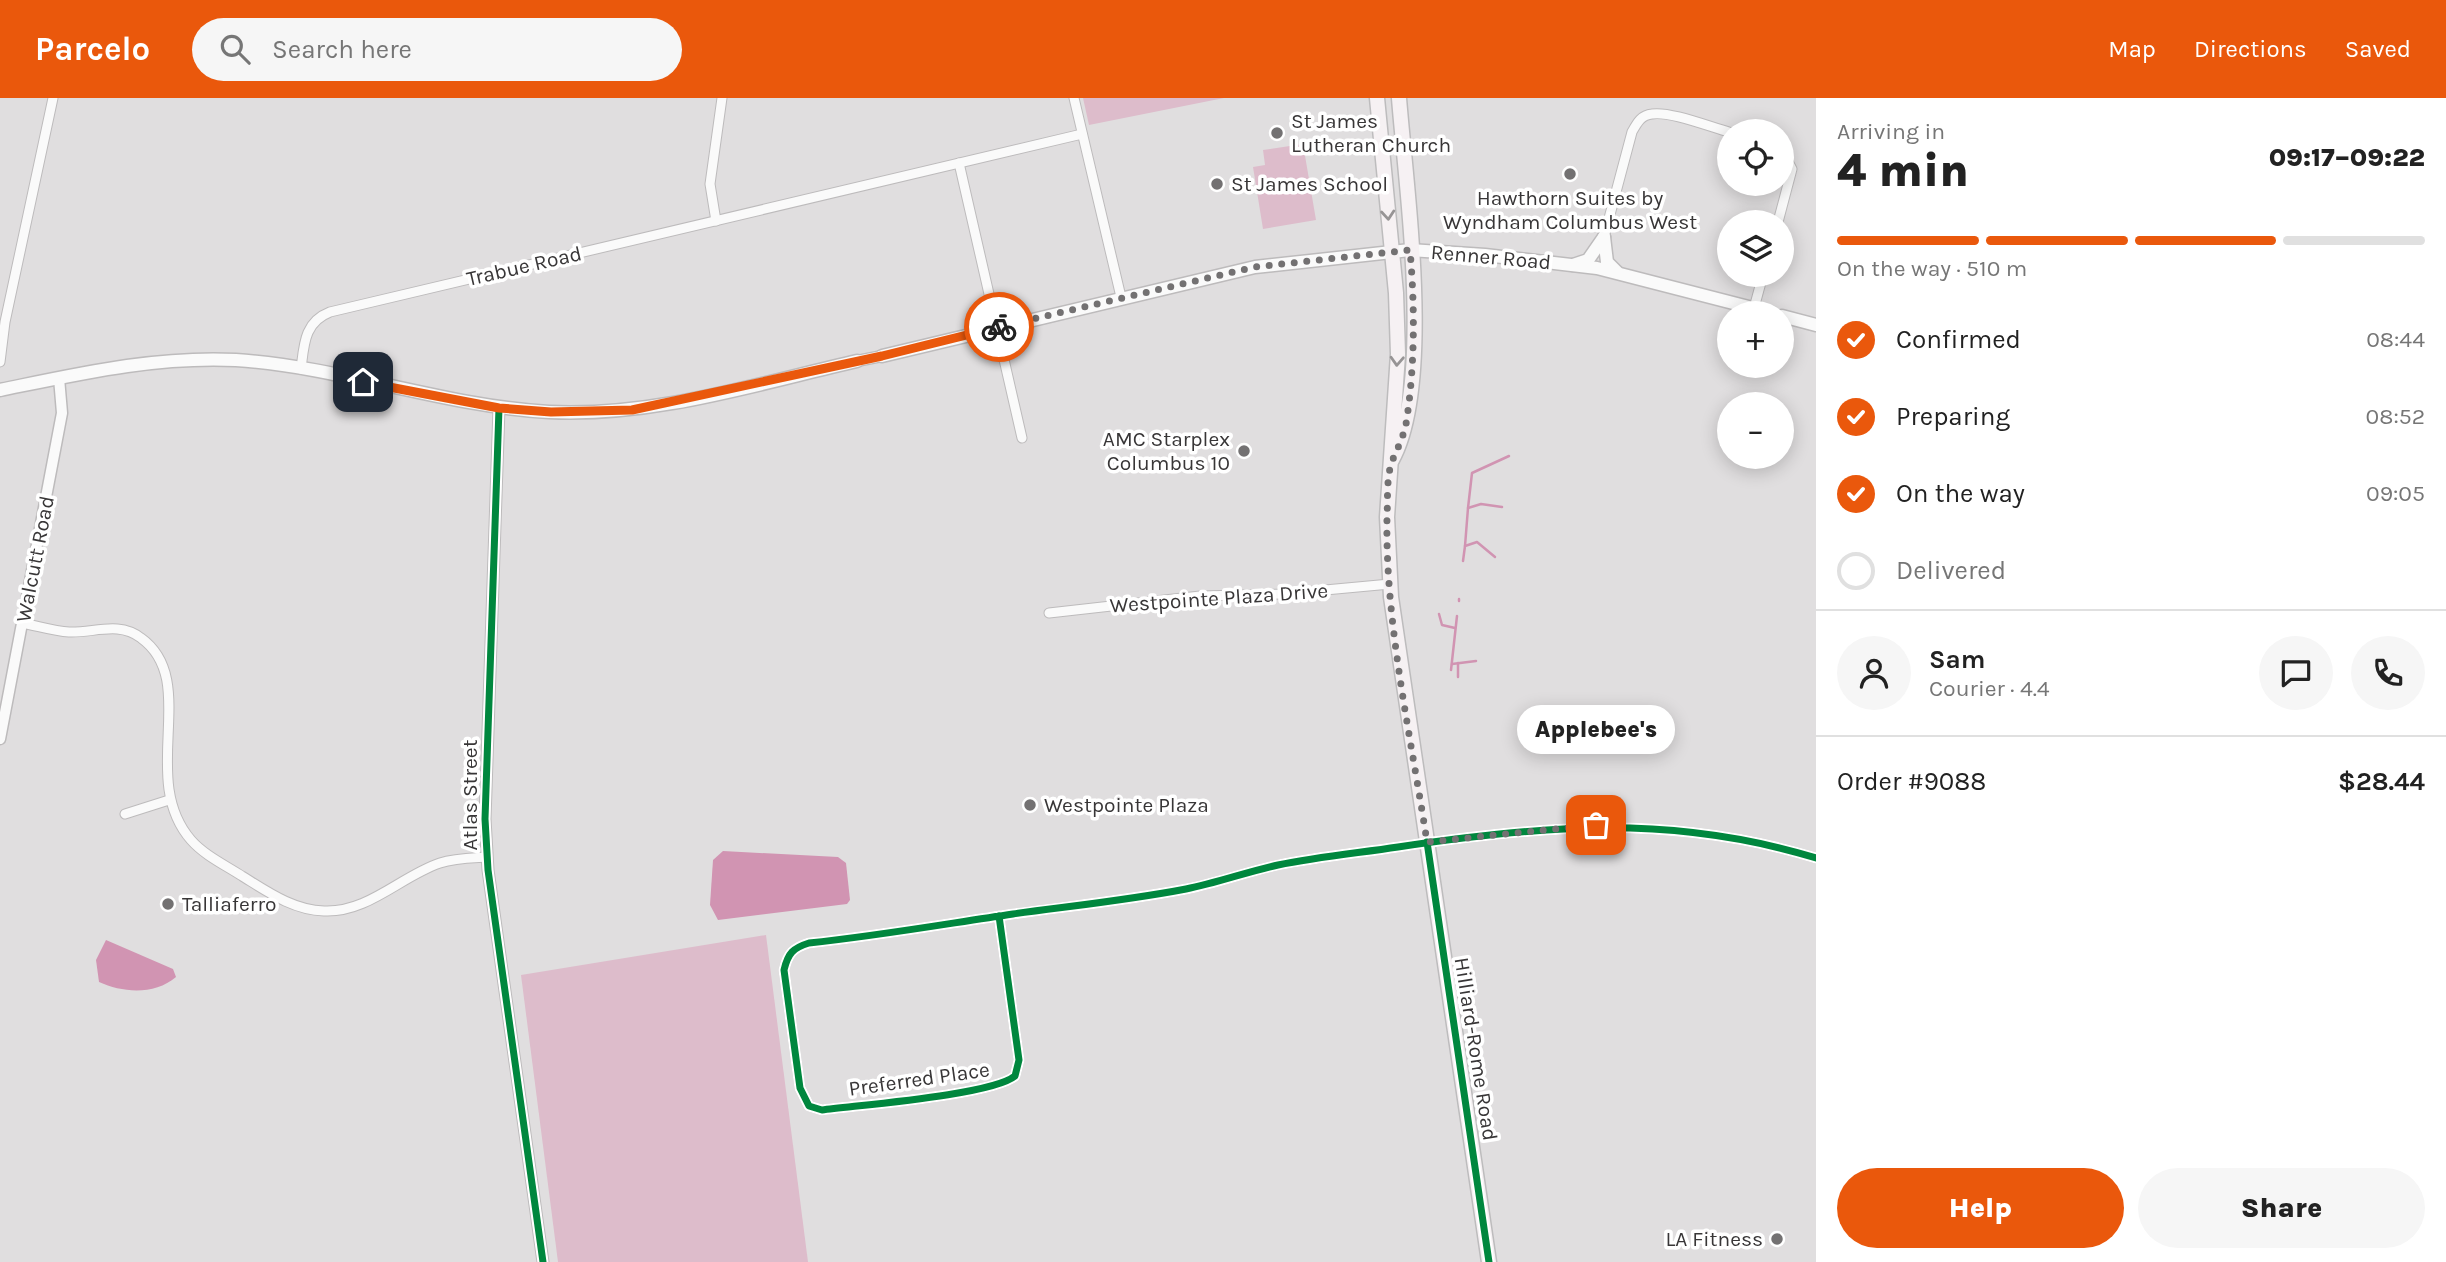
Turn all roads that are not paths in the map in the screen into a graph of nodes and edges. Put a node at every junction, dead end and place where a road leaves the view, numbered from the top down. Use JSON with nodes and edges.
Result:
{"nodes":[{"id":1,"x":53,"y":98,"type":"edge"},
{"id":2,"x":722,"y":98,"type":"edge"},
{"id":3,"x":1074,"y":98,"type":"edge"},
{"id":4,"x":1377,"y":98,"type":"edge"},
{"id":5,"x":1399,"y":98,"type":"edge"},
{"id":6,"x":1717,"y":129,"type":"edge"},
{"id":7,"x":1082,"y":134,"type":"junction"},
{"id":8,"x":959,"y":163,"type":"junction"},
{"id":9,"x":716,"y":221,"type":"junction"},
{"id":10,"x":1604,"y":237,"type":"junction"},
{"id":11,"x":1410,"y":250,"type":"junction"},
{"id":12,"x":1392,"y":252,"type":"junction"},
{"id":13,"x":1573,"y":265,"type":"junction"},
{"id":14,"x":1618,"y":272,"type":"junction"},
{"id":15,"x":1121,"y":297,"type":"junction"},
{"id":16,"x":1728,"y":301,"type":"edge"},
{"id":17,"x":1794,"y":319,"type":"edge"},
{"id":18,"x":1816,"y":325,"type":"edge"},
{"id":19,"x":996,"y":327,"type":"junction"},
{"id":20,"x":882,"y":356,"type":"joint"},
{"id":21,"x":857,"y":361,"type":"joint"},
{"id":22,"x":0,"y":362,"type":"edge"},
{"id":23,"x":301,"y":369,"type":"junction"},
{"id":24,"x":58,"y":378,"type":"junction"},
{"id":25,"x":0,"y":389,"type":"edge"},
{"id":26,"x":499,"y":408,"type":"junction"},
{"id":27,"x":1022,"y":438,"type":"dead end"},
{"id":28,"x":1392,"y":460,"type":"junction"},
{"id":29,"x":1390,"y":584,"type":"junction"},
{"id":30,"x":1049,"y":613,"type":"dead end"},
{"id":31,"x":23,"y":623,"type":"junction"},
{"id":32,"x":0,"y":739,"type":"edge"},
{"id":33,"x":169,"y":800,"type":"junction"},
{"id":34,"x":125,"y":814,"type":"dead end"},
{"id":35,"x":1427,"y":842,"type":"junction"},
{"id":36,"x":487,"y":857,"type":"junction"},
{"id":37,"x":1816,"y":858,"type":"edge"},
{"id":38,"x":999,"y":916,"type":"junction"},
{"id":39,"x":543,"y":1262,"type":"edge"},
{"id":40,"x":1489,"y":1262,"type":"edge"}],
"edges":[{"from":1,"to":22,"type":"street"},
{"from":2,"to":9,"type":"street"},
{"from":3,"to":7,"type":"street"},
{"from":4,"to":12,"type":"main road","name":"Hilliard-Rome Road","one_way":true},
{"from":5,"to":11,"type":"main road","name":"Hilliard-Rome Road"},
{"from":6,"to":10,"type":"street"},
{"from":7,"to":8,"type":"street","name":"Trabue Road"},
{"from":7,"to":15,"type":"street"},
{"from":8,"to":9,"type":"street","name":"Trabue Road"},
{"from":8,"to":19,"type":"street"},
{"from":9,"to":23,"type":"street","name":"Trabue Road"},
{"from":10,"to":13,"type":"main road"},
{"from":10,"to":14,"type":"main road"},
{"from":11,"to":12,"type":"main road","name":"Renner Road"},
{"from":11,"to":13,"type":"main road","name":"Renner Road"},
{"from":11,"to":28,"type":"main road","name":"Hilliard-Rome Road"},
{"from":12,"to":15,"type":"main road","name":"Renner Road"},
{"from":12,"to":28,"type":"main road","name":"Hilliard-Rome Road","one_way":true},
{"from":13,"to":14,"type":"main road","name":"Renner Road"},
{"from":14,"to":16,"type":"main road","name":"Renner Road"},
{"from":15,"to":19,"type":"main road","name":"Renner Road"},
{"from":17,"to":18,"type":"main road"},
{"from":19,"to":20,"type":"main road","name":"Renner Road"},
{"from":19,"to":27,"type":"street"},
{"from":20,"to":21,"type":"street","name":"Renner Road"},
{"from":21,"to":26,"type":"main road","name":"Renner Road"},
{"from":23,"to":24,"type":"main road"},
{"from":23,"to":26,"type":"main road","name":"Renner Road"},
{"from":24,"to":25,"type":"main road"},
{"from":24,"to":31,"type":"street","name":"Walcutt Road"},
{"from":26,"to":36,"type":"street","name":"Atlas Street"},
{"from":28,"to":29,"type":"main road","name":"Hilliard-Rome Road"},
{"from":29,"to":30,"type":"street","name":"Westpointe Plaza Drive"},
{"from":29,"to":35,"type":"main road","name":"Hilliard-Rome Road"},
{"from":31,"to":32,"type":"street","name":"Walcutt Road"},
{"from":31,"to":33,"type":"street"},
{"from":33,"to":34,"type":"street"},
{"from":33,"to":36,"type":"street"},
{"from":35,"to":37,"type":"street"},
{"from":35,"to":38,"type":"street"},
{"from":35,"to":40,"type":"main road","name":"Hilliard-Rome Road"},
{"from":36,"to":39,"type":"street","name":"Atlas Street"},
{"from":38,"to":38,"type":"street","name":"Preferred Place"}]}
